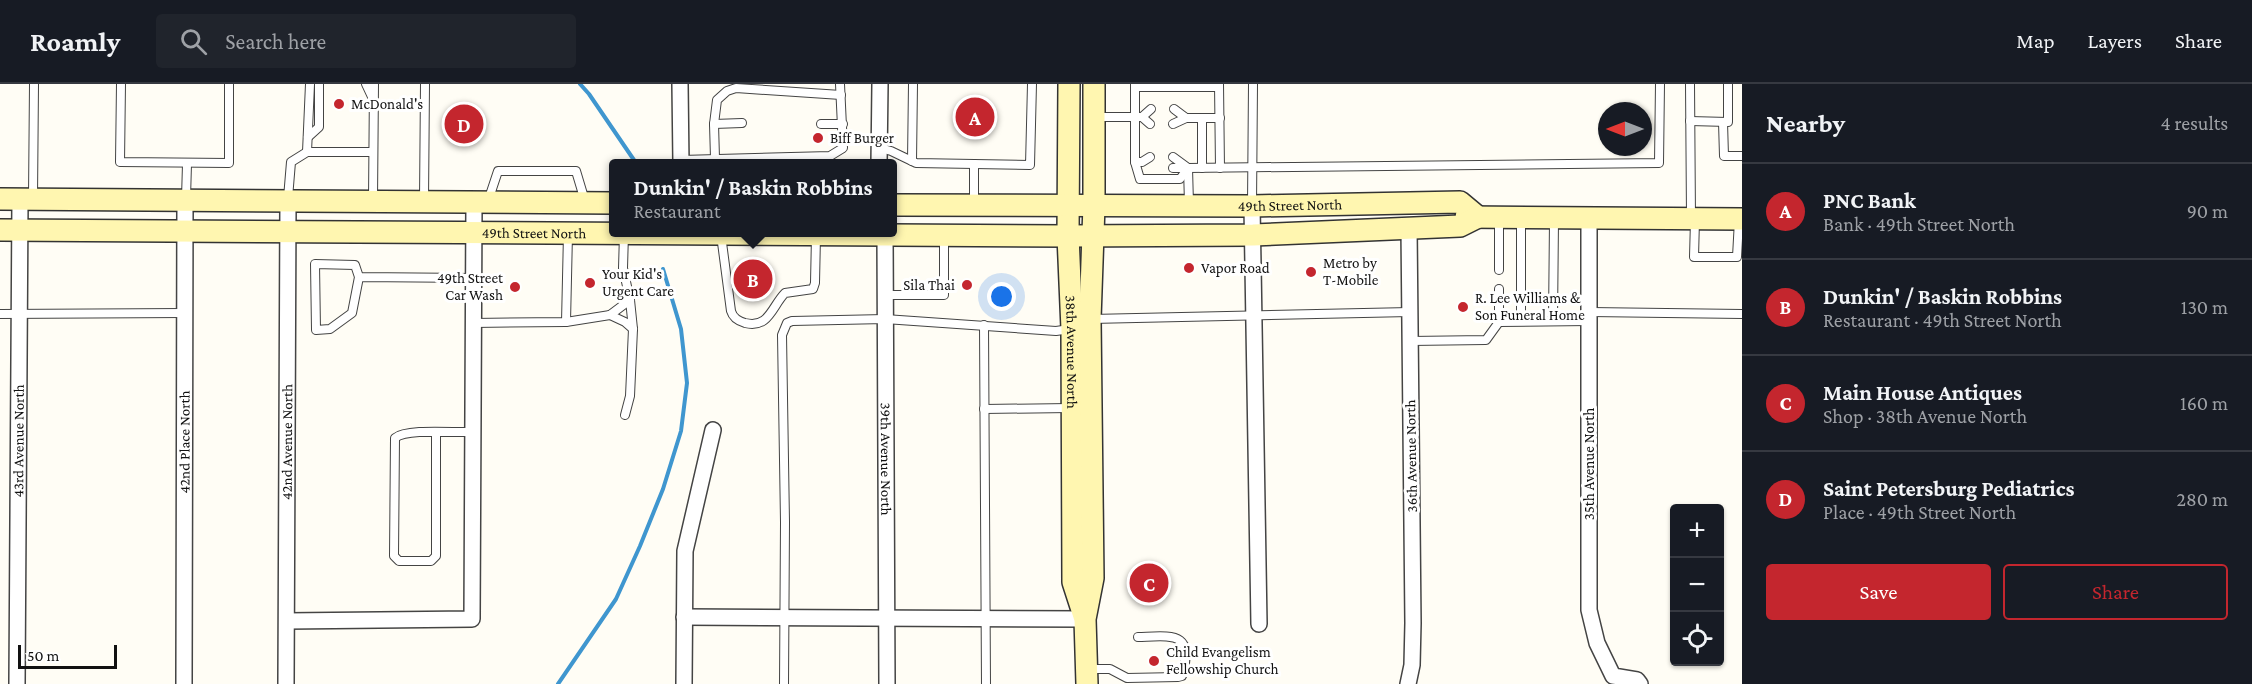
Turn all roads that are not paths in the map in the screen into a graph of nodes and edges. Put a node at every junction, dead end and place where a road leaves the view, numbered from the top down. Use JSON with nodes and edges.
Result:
{"nodes":[{"id":1,"x":34,"y":84,"type":"edge"},
{"id":2,"x":121,"y":84,"type":"edge"},
{"id":3,"x":229,"y":84,"type":"edge"},
{"id":4,"x":310,"y":84,"type":"edge"},
{"id":5,"x":319,"y":84,"type":"edge"},
{"id":6,"x":366,"y":84,"type":"edge"},
{"id":7,"x":374,"y":84,"type":"edge"},
{"id":8,"x":424,"y":84,"type":"edge"},
{"id":9,"x":680,"y":84,"type":"edge"},
{"id":10,"x":840,"y":84,"type":"edge"},
{"id":11,"x":880,"y":84,"type":"edge"},
{"id":12,"x":913,"y":84,"type":"edge"},
{"id":13,"x":1032,"y":84,"type":"edge"},
{"id":14,"x":1069,"y":84,"type":"edge"},
{"id":15,"x":1094,"y":84,"type":"edge"},
{"id":16,"x":1253,"y":84,"type":"edge"},
{"id":17,"x":1660,"y":84,"type":"edge"},
{"id":18,"x":1690,"y":84,"type":"edge"},
{"id":19,"x":1728,"y":84,"type":"edge"},
{"id":20,"x":1136,"y":85,"type":"edge"},
{"id":21,"x":1183,"y":85,"type":"edge"},
{"id":22,"x":1217,"y":85,"type":"edge"},
{"id":23,"x":841,"y":95,"type":"junction"},
{"id":24,"x":374,"y":100,"type":"junction"},
{"id":25,"x":1151,"y":109,"type":"dead end"},
{"id":26,"x":1174,"y":110,"type":"dead end"},
{"id":27,"x":1094,"y":117,"type":"junction"},
{"id":28,"x":1139,"y":117,"type":"junction"},
{"id":29,"x":1186,"y":118,"type":"junction"},
{"id":30,"x":1202,"y":118,"type":"junction"},
{"id":31,"x":1220,"y":118,"type":"junction"},
{"id":32,"x":1690,"y":122,"type":"junction"},
{"id":33,"x":1723,"y":122,"type":"junction"},
{"id":34,"x":742,"y":123,"type":"dead end"},
{"id":35,"x":714,"y":124,"type":"junction"},
{"id":36,"x":820,"y":124,"type":"dead end"},
{"id":37,"x":843,"y":124,"type":"junction"},
{"id":38,"x":1150,"y":124,"type":"dead end"},
{"id":39,"x":1173,"y":124,"type":"dead end"},
{"id":40,"x":308,"y":136,"type":"junction"},
{"id":41,"x":307,"y":152,"type":"junction"},
{"id":42,"x":373,"y":152,"type":"junction"},
{"id":43,"x":880,"y":156,"type":"edge"},
{"id":44,"x":1742,"y":156,"type":"edge"},
{"id":45,"x":1173,"y":157,"type":"dead end"},
{"id":46,"x":716,"y":158,"type":"junction"},
{"id":47,"x":681,"y":159,"type":"edge"},
{"id":48,"x":707,"y":159,"type":"edge"},
{"id":49,"x":1142,"y":161,"type":"junction"},
{"id":50,"x":912,"y":162,"type":"junction"},
{"id":51,"x":187,"y":164,"type":"junction"},
{"id":52,"x":974,"y":164,"type":"junction"},
{"id":53,"x":1149,"y":168,"type":"dead end"},
{"id":54,"x":1173,"y":168,"type":"dead end"},
{"id":55,"x":1188,"y":168,"type":"junction"},
{"id":56,"x":1202,"y":168,"type":"junction"},
{"id":57,"x":1220,"y":168,"type":"junction"},
{"id":58,"x":1253,"y":168,"type":"junction"},
{"id":59,"x":18,"y":199,"type":"edge"},
{"id":60,"x":185,"y":200,"type":"junction"},
{"id":61,"x":288,"y":201,"type":"junction"},
{"id":62,"x":373,"y":201,"type":"junction"},
{"id":63,"x":424,"y":202,"type":"junction"},
{"id":64,"x":481,"y":202,"type":"junction"},
{"id":65,"x":585,"y":202,"type":"junction"},
{"id":66,"x":609,"y":203,"type":"edge"},
{"id":67,"x":1381,"y":203,"type":"junction"},
{"id":68,"x":897,"y":205,"type":"edge"},
{"id":69,"x":974,"y":205,"type":"junction"},
{"id":70,"x":1094,"y":205,"type":"junction"},
{"id":71,"x":1069,"y":206,"type":"junction"},
{"id":72,"x":1189,"y":206,"type":"junction"},
{"id":73,"x":1252,"y":206,"type":"junction"},
{"id":74,"x":1478,"y":217,"type":"junction"},
{"id":75,"x":1499,"y":218,"type":"junction"},
{"id":76,"x":1521,"y":218,"type":"junction"},
{"id":77,"x":1554,"y":218,"type":"junction"},
{"id":78,"x":1589,"y":218,"type":"junction"},
{"id":79,"x":1693,"y":219,"type":"junction"},
{"id":80,"x":1740,"y":219,"type":"edge"},
{"id":81,"x":1409,"y":228,"type":"junction"},
{"id":82,"x":10,"y":230,"type":"edge"},
{"id":83,"x":185,"y":231,"type":"junction"},
{"id":84,"x":288,"y":231,"type":"junction"},
{"id":85,"x":474,"y":232,"type":"junction"},
{"id":86,"x":568,"y":232,"type":"junction"},
{"id":87,"x":609,"y":233,"type":"edge"},
{"id":88,"x":897,"y":234,"type":"edge"},
{"id":89,"x":944,"y":234,"type":"junction"},
{"id":90,"x":1253,"y":235,"type":"junction"},
{"id":91,"x":1093,"y":236,"type":"junction"},
{"id":92,"x":624,"y":237,"type":"edge"},
{"id":93,"x":722,"y":237,"type":"edge"},
{"id":94,"x":816,"y":237,"type":"edge"},
{"id":95,"x":885,"y":237,"type":"edge"},
{"id":96,"x":1068,"y":237,"type":"junction"},
{"id":97,"x":1498,"y":270,"type":"dead end"},
{"id":98,"x":359,"y":277,"type":"junction"},
{"id":99,"x":473,"y":278,"type":"junction"},
{"id":100,"x":1499,"y":289,"type":"dead end"},
{"id":101,"x":885,"y":295,"type":"junction"},
{"id":102,"x":630,"y":300,"type":"junction"},
{"id":103,"x":1410,"y":312,"type":"junction"},
{"id":104,"x":185,"y":313,"type":"junction"},
{"id":105,"x":0,"y":314,"type":"edge"},
{"id":106,"x":19,"y":314,"type":"junction"},
{"id":107,"x":1742,"y":314,"type":"edge"},
{"id":108,"x":610,"y":315,"type":"junction"},
{"id":109,"x":1254,"y":315,"type":"junction"},
{"id":110,"x":1589,"y":317,"type":"junction"},
{"id":111,"x":885,"y":319,"type":"junction"},
{"id":112,"x":1521,"y":321,"type":"junction"},
{"id":113,"x":1553,"y":321,"type":"junction"},
{"id":114,"x":566,"y":322,"type":"junction"},
{"id":115,"x":1499,"y":322,"type":"junction"},
{"id":116,"x":473,"y":323,"type":"junction"},
{"id":117,"x":1081,"y":324,"type":"junction"},
{"id":118,"x":984,"y":325,"type":"junction"},
{"id":119,"x":633,"y":329,"type":"junction"},
{"id":120,"x":1410,"y":341,"type":"junction"},
{"id":121,"x":1072,"y":408,"type":"junction"},
{"id":122,"x":984,"y":409,"type":"junction"},
{"id":123,"x":625,"y":415,"type":"dead end"},
{"id":124,"x":713,"y":430,"type":"dead end"},
{"id":125,"x":473,"y":432,"type":"junction"},
{"id":126,"x":436,"y":433,"type":"junction"},
{"id":127,"x":684,"y":617,"type":"junction"},
{"id":128,"x":784,"y":617,"type":"junction"},
{"id":129,"x":887,"y":619,"type":"junction"},
{"id":130,"x":986,"y":619,"type":"junction"},
{"id":131,"x":1085,"y":619,"type":"junction"},
{"id":132,"x":287,"y":621,"type":"junction"},
{"id":133,"x":1259,"y":624,"type":"dead end"},
{"id":134,"x":1138,"y":637,"type":"dead end"},
{"id":135,"x":1087,"y":676,"type":"edge"},
{"id":136,"x":1608,"y":680,"type":"edge"},
{"id":137,"x":16,"y":684,"type":"edge"},
{"id":138,"x":184,"y":684,"type":"edge"},
{"id":139,"x":286,"y":684,"type":"edge"},
{"id":140,"x":684,"y":684,"type":"edge"},
{"id":141,"x":784,"y":684,"type":"edge"},
{"id":142,"x":886,"y":684,"type":"edge"},
{"id":143,"x":986,"y":684,"type":"edge"},
{"id":144,"x":1408,"y":684,"type":"edge"},
{"id":145,"x":1640,"y":684,"type":"edge"}],
"edges":[{"from":1,"to":59,"type":"lane"},
{"from":2,"to":51,"type":"lane"},
{"from":3,"to":51,"type":"lane"},
{"from":4,"to":40,"type":"lane"},
{"from":5,"to":40,"type":"lane"},
{"from":6,"to":24,"type":"lane"},
{"from":7,"to":24,"type":"lane"},
{"from":8,"to":63,"type":"lane"},
{"from":9,"to":47,"type":"street"},
{"from":10,"to":23,"type":"lane"},
{"from":11,"to":43,"type":"street"},
{"from":12,"to":50,"type":"lane"},
{"from":13,"to":52,"type":"lane"},
{"from":14,"to":71,"type":"main road","name":"38th Avenue North"},
{"from":15,"to":27,"type":"main road","name":"38th Avenue North"},
{"from":16,"to":58,"type":"lane"},
{"from":17,"to":58,"type":"lane"},
{"from":18,"to":32,"type":"lane"},
{"from":19,"to":33,"type":"lane"},
{"from":20,"to":21,"type":"lane"},
{"from":20,"to":28,"type":"lane"},
{"from":21,"to":22,"type":"lane"},
{"from":22,"to":31,"type":"lane"},
{"from":23,"to":35,"type":"lane"},
{"from":23,"to":37,"type":"lane"},
{"from":24,"to":42,"type":"lane"},
{"from":25,"to":28,"type":"lane"},
{"from":26,"to":29,"type":"lane"},
{"from":27,"to":28,"type":"lane"},
{"from":27,"to":70,"type":"main road","name":"38th Avenue North"},
{"from":28,"to":38,"type":"lane"},
{"from":28,"to":49,"type":"lane"},
{"from":29,"to":30,"type":"lane"},
{"from":29,"to":39,"type":"lane"},
{"from":30,"to":31,"type":"lane"},
{"from":30,"to":56,"type":"lane"},
{"from":31,"to":57,"type":"lane"},
{"from":32,"to":33,"type":"lane"},
{"from":32,"to":79,"type":"lane"},
{"from":33,"to":44,"type":"lane"},
{"from":34,"to":35,"type":"lane"},
{"from":35,"to":46,"type":"lane"},
{"from":36,"to":37,"type":"lane"},
{"from":37,"to":46,"type":"lane"},
{"from":40,"to":41,"type":"lane"},
{"from":41,"to":42,"type":"lane"},
{"from":41,"to":61,"type":"lane"},
{"from":42,"to":62,"type":"lane"},
{"from":43,"to":50,"type":"lane"},
{"from":45,"to":55,"type":"lane"},
{"from":46,"to":48,"type":"lane"},
{"from":49,"to":53,"type":"lane"},
{"from":49,"to":55,"type":"lane"},
{"from":50,"to":52,"type":"lane"},
{"from":51,"to":60,"type":"lane"},
{"from":52,"to":69,"type":"lane"},
{"from":54,"to":55,"type":"lane"},
{"from":55,"to":56,"type":"lane"},
{"from":55,"to":72,"type":"lane"},
{"from":56,"to":57,"type":"lane"},
{"from":57,"to":58,"type":"lane"},
{"from":58,"to":73,"type":"lane"},
{"from":59,"to":60,"type":"main road","name":"49th Street North"},
{"from":59,"to":82,"type":"street","name":"43rd Avenue North"},
{"from":60,"to":61,"type":"main road","name":"49th Street North"},
{"from":60,"to":83,"type":"street","name":"42nd Place North"},
{"from":61,"to":62,"type":"main road","name":"49th Street North"},
{"from":61,"to":84,"type":"street","name":"42nd Avenue North"},
{"from":62,"to":63,"type":"main road","name":"49th Street North"},
{"from":63,"to":64,"type":"main road","name":"49th Street North"},
{"from":64,"to":65,"type":"main road","name":"49th Street North"},
{"from":64,"to":65,"type":"lane"},
{"from":64,"to":85,"type":"street"},
{"from":65,"to":66,"type":"main road","name":"49th Street North"},
{"from":67,"to":73,"type":"main road","name":"49th Street North"},
{"from":67,"to":74,"type":"main road","name":"49th Street North"},
{"from":67,"to":81,"type":"main road"},
{"from":68,"to":69,"type":"main road"},
{"from":69,"to":71,"type":"main road"},
{"from":70,"to":71,"type":"main road","name":"49th Street North"},
{"from":70,"to":72,"type":"main road","name":"49th Street North"},
{"from":70,"to":91,"type":"main road","name":"38th Avenue North"},
{"from":71,"to":96,"type":"main road","name":"38th Avenue North"},
{"from":72,"to":73,"type":"main road","name":"49th Street North"},
{"from":73,"to":90,"type":"street"},
{"from":74,"to":75,"type":"main road","name":"49th Street North"},
{"from":74,"to":81,"type":"main road","name":"49th Street North"},
{"from":75,"to":76,"type":"main road","name":"49th Street North"},
{"from":75,"to":97,"type":"lane"},
{"from":76,"to":77,"type":"main road","name":"49th Street North"},
{"from":76,"to":112,"type":"lane"},
{"from":77,"to":78,"type":"main road","name":"49th Street North"},
{"from":77,"to":113,"type":"lane"},
{"from":78,"to":79,"type":"main road","name":"49th Street North"},
{"from":78,"to":110,"type":"street","name":"35th Avenue North"},
{"from":79,"to":80,"type":"main road","name":"49th Street North"},
{"from":79,"to":80,"type":"lane"},
{"from":81,"to":90,"type":"main road","name":"49th Street North"},
{"from":81,"to":103,"type":"street","name":"36th Avenue North"},
{"from":82,"to":83,"type":"main road","name":"49th Street North"},
{"from":82,"to":106,"type":"street","name":"43rd Avenue North"},
{"from":83,"to":84,"type":"main road","name":"49th Street North"},
{"from":83,"to":104,"type":"street","name":"42nd Place North"},
{"from":84,"to":85,"type":"main road","name":"49th Street North"},
{"from":84,"to":132,"type":"street","name":"42nd Avenue North"},
{"from":85,"to":86,"type":"main road","name":"49th Street North"},
{"from":85,"to":99,"type":"street"},
{"from":86,"to":87,"type":"main road","name":"49th Street North"},
{"from":86,"to":114,"type":"lane"},
{"from":88,"to":89,"type":"main road","name":"49th Street North"},
{"from":89,"to":96,"type":"main road","name":"49th Street North"},
{"from":89,"to":101,"type":"lane"},
{"from":90,"to":91,"type":"main road","name":"49th Street North"},
{"from":90,"to":109,"type":"street"},
{"from":91,"to":96,"type":"main road","name":"49th Street North"},
{"from":91,"to":117,"type":"main road","name":"38th Avenue North"},
{"from":92,"to":102,"type":"lane"},
{"from":93,"to":94,"type":"lane"},
{"from":95,"to":101,"type":"street","name":"39th Avenue North"},
{"from":96,"to":117,"type":"main road","name":"38th Avenue North"},
{"from":98,"to":98,"type":"lane"},
{"from":98,"to":99,"type":"lane"},
{"from":99,"to":116,"type":"street"},
{"from":100,"to":115,"type":"lane"},
{"from":101,"to":111,"type":"street","name":"39th Avenue North"},
{"from":102,"to":108,"type":"lane"},
{"from":102,"to":119,"type":"lane"},
{"from":103,"to":109,"type":"lane"},
{"from":103,"to":120,"type":"street","name":"36th Avenue North"},
{"from":104,"to":106,"type":"lane"},
{"from":104,"to":138,"type":"street","name":"42nd Place North"},
{"from":105,"to":106,"type":"lane"},
{"from":106,"to":137,"type":"street","name":"43rd Avenue North"},
{"from":107,"to":110,"type":"lane"},
{"from":108,"to":114,"type":"lane"},
{"from":108,"to":119,"type":"lane"},
{"from":109,"to":117,"type":"lane"},
{"from":109,"to":133,"type":"street"},
{"from":110,"to":113,"type":"lane"},
{"from":110,"to":136,"type":"street","name":"35th Avenue North"},
{"from":111,"to":118,"type":"lane"},
{"from":111,"to":128,"type":"lane"},
{"from":111,"to":129,"type":"street","name":"39th Avenue North"},
{"from":112,"to":113,"type":"lane"},
{"from":112,"to":115,"type":"lane"},
{"from":114,"to":116,"type":"lane"},
{"from":115,"to":120,"type":"lane"},
{"from":116,"to":125,"type":"street"},
{"from":117,"to":118,"type":"lane"},
{"from":117,"to":121,"type":"main road","name":"38th Avenue North"},
{"from":117,"to":131,"type":"main road","name":"38th Avenue North"},
{"from":118,"to":122,"type":"lane"},
{"from":119,"to":123,"type":"lane"},
{"from":120,"to":144,"type":"street","name":"36th Avenue North"},
{"from":121,"to":122,"type":"lane"},
{"from":121,"to":131,"type":"main road","name":"38th Avenue North"},
{"from":122,"to":130,"type":"lane"},
{"from":124,"to":127,"type":"street"},
{"from":125,"to":126,"type":"lane"},
{"from":125,"to":132,"type":"street"},
{"from":126,"to":126,"type":"lane"},
{"from":127,"to":128,"type":"street"},
{"from":127,"to":140,"type":"street"},
{"from":128,"to":129,"type":"street"},
{"from":128,"to":141,"type":"lane"},
{"from":129,"to":130,"type":"street"},
{"from":129,"to":142,"type":"street","name":"39th Avenue North"},
{"from":130,"to":131,"type":"street"},
{"from":130,"to":143,"type":"lane"},
{"from":131,"to":135,"type":"main road","name":"38th Avenue North"},
{"from":132,"to":139,"type":"street","name":"42nd Avenue North"},
{"from":134,"to":135,"type":"lane"},
{"from":136,"to":145,"type":"street","name":"35th Avenue North"}]}
